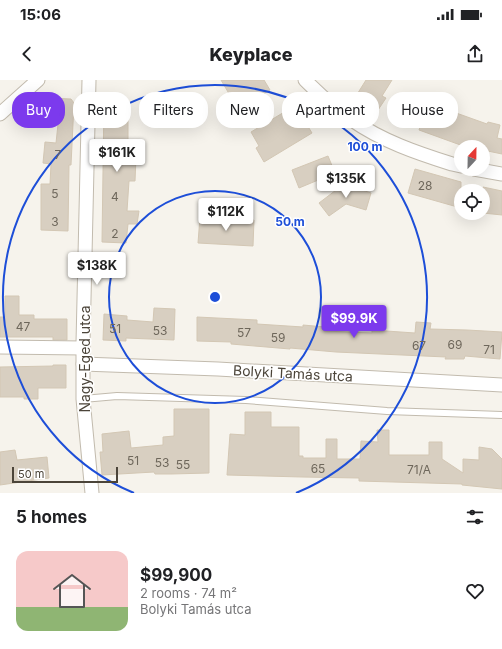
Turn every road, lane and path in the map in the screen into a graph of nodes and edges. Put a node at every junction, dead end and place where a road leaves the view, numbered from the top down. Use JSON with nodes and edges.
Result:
{"nodes":[{"id":1,"x":38,"y":80,"type":"edge"},
{"id":2,"x":89,"y":80,"type":"edge"},
{"id":3,"x":306,"y":80,"type":"edge"},
{"id":4,"x":0,"y":114,"type":"edge"},
{"id":5,"x":454,"y":164,"type":"edge"},
{"id":6,"x":490,"y":172,"type":"edge"},
{"id":7,"x":502,"y":174,"type":"edge"},
{"id":8,"x":0,"y":348,"type":"edge"},
{"id":9,"x":83,"y":348,"type":"junction"},
{"id":10,"x":83,"y":364,"type":"junction"},
{"id":11,"x":502,"y":385,"type":"edge"},
{"id":12,"x":83,"y":399,"type":"junction"},
{"id":13,"x":502,"y":414,"type":"edge"},
{"id":14,"x":92,"y":493,"type":"edge"}],
"edges":[{"from":1,"to":4,"type":"street"},
{"from":2,"to":9,"type":"street","name":"Nagy-Eged utca"},
{"from":3,"to":5,"type":"street"},
{"from":6,"to":7,"type":"street"},
{"from":8,"to":9,"type":"street"},
{"from":9,"to":10,"type":"street","name":"Nagy-Eged utca"},
{"from":10,"to":11,"type":"street","name":"Bolyki Tamás utca"},
{"from":10,"to":12,"type":"street","name":"Nagy-Eged utca"},
{"from":12,"to":13,"type":"lane"},
{"from":12,"to":14,"type":"street","name":"Nagy-Eged utca"}]}
